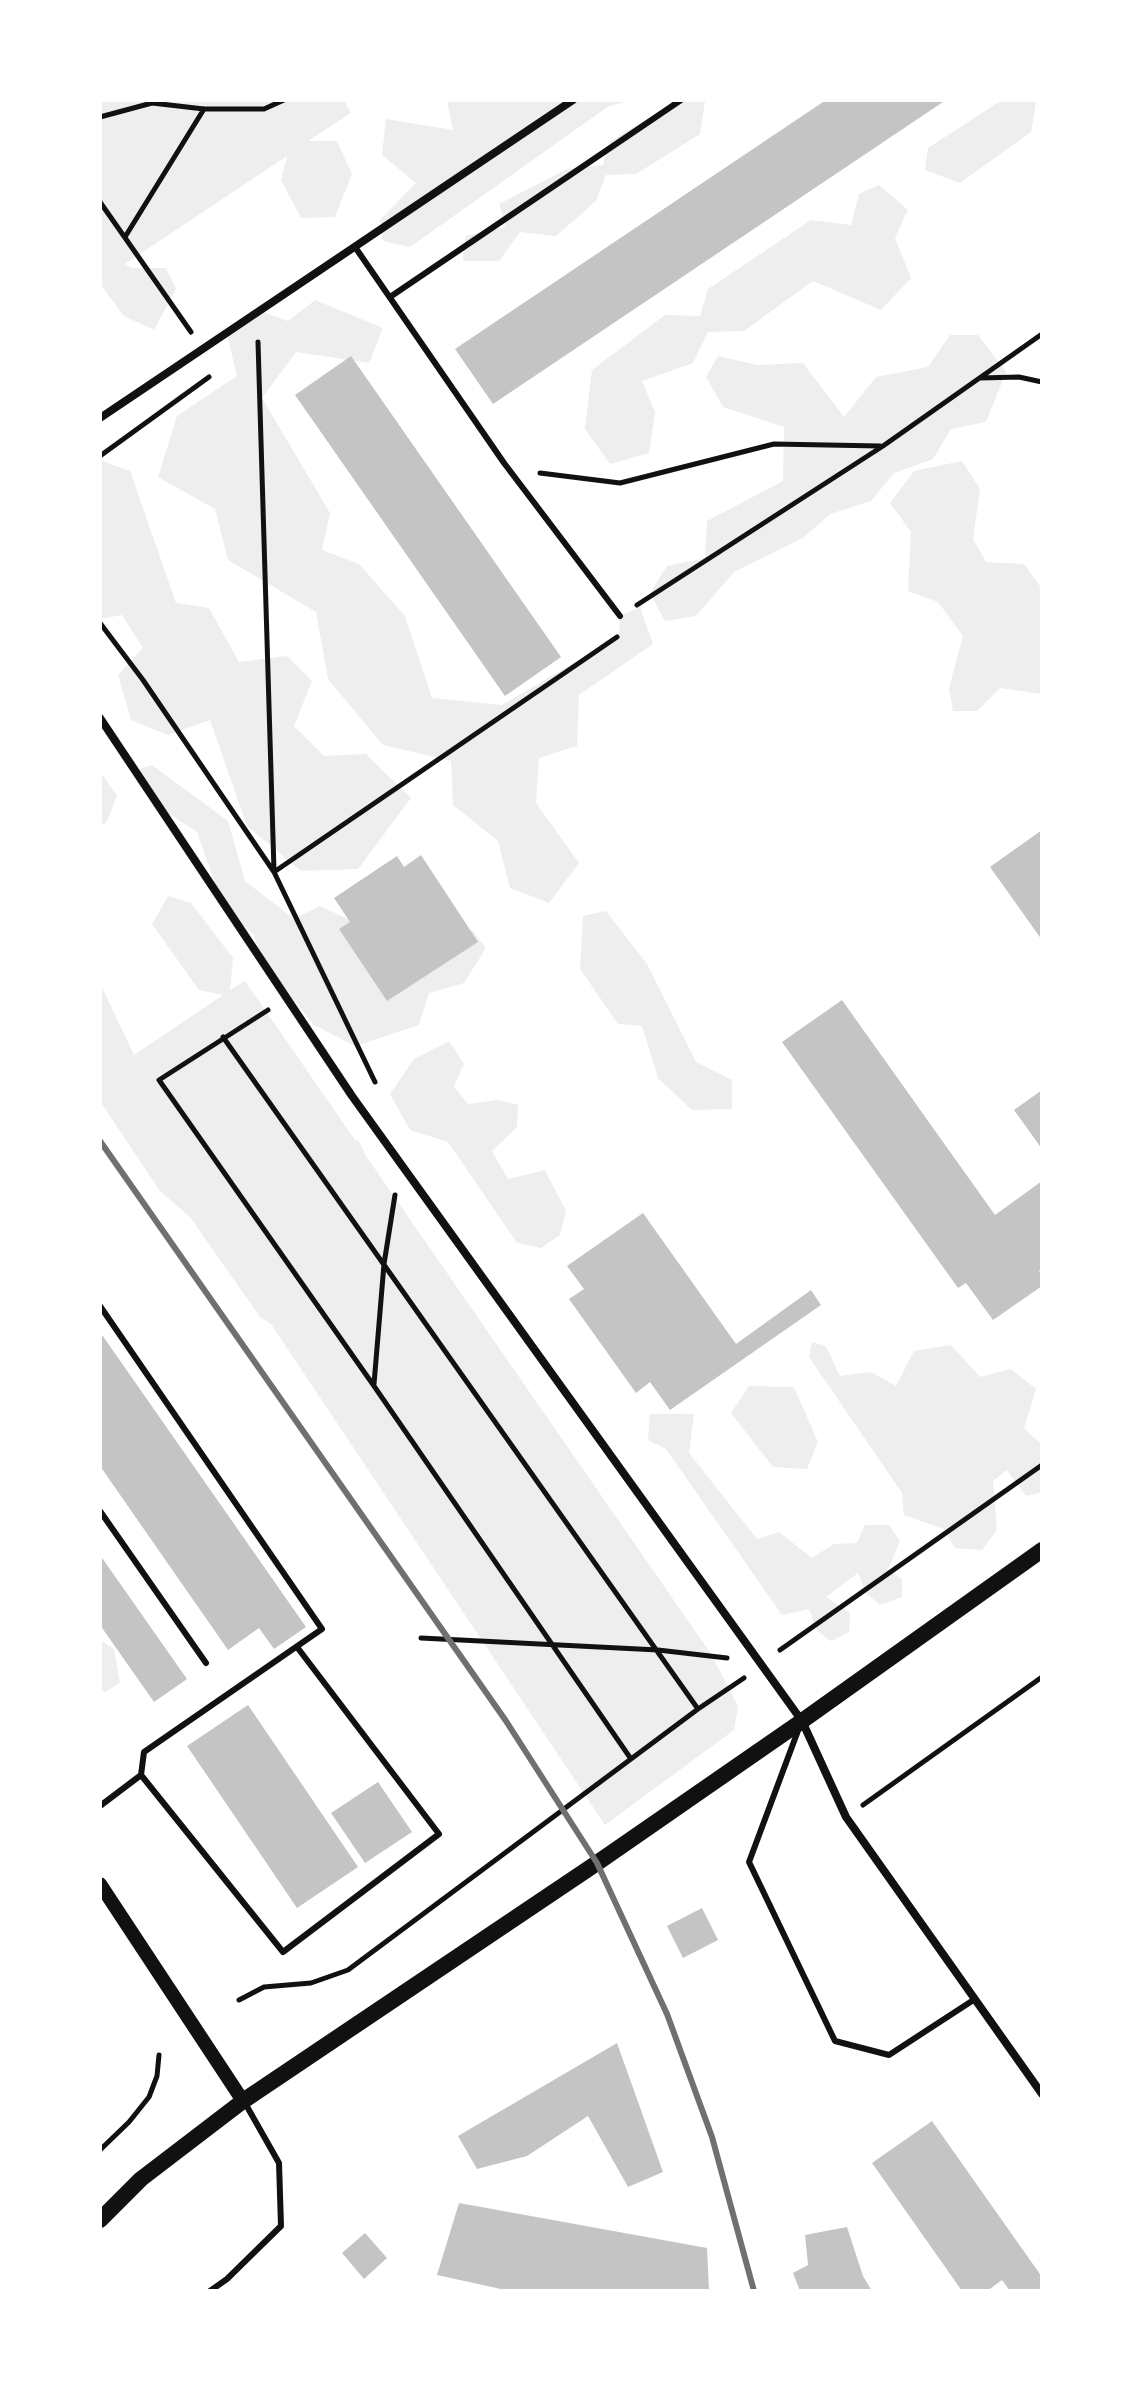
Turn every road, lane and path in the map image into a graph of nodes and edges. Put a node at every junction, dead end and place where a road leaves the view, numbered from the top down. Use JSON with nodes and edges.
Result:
{"nodes":[{"id":1,"x":284,"y":100,"type":"edge"},
{"id":2,"x":573,"y":100,"type":"edge"},
{"id":3,"x":681,"y":100,"type":"edge"},
{"id":4,"x":149,"y":102,"type":"edge"},
{"id":5,"x":204,"y":109,"type":"junction"},
{"id":6,"x":100,"y":117,"type":"edge"},
{"id":7,"x":100,"y":202,"type":"edge"},
{"id":8,"x":125,"y":237,"type":"junction"},
{"id":9,"x":355,"y":247,"type":"junction"},
{"id":10,"x":390,"y":297,"type":"junction"},
{"id":11,"x":1042,"y":334,"type":"edge"},
{"id":12,"x":258,"y":342,"type":"dead end"},
{"id":13,"x":203,"y":349,"type":"junction"},
{"id":14,"x":978,"y":378,"type":"junction"},
{"id":15,"x":1042,"y":382,"type":"edge"},
{"id":16,"x":100,"y":418,"type":"edge"},
{"id":17,"x":883,"y":446,"type":"junction"},
{"id":18,"x":504,"y":463,"type":"junction"},
{"id":19,"x":620,"y":616,"type":"junction"},
{"id":20,"x":100,"y":623,"type":"edge"},
{"id":21,"x":100,"y":718,"type":"edge"},
{"id":22,"x":274,"y":872,"type":"junction"},
{"id":23,"x":286,"y":999,"type":"junction"},
{"id":24,"x":223,"y":1037,"type":"junction"},
{"id":25,"x":383,"y":1093,"type":"dead end"},
{"id":26,"x":400,"y":1163,"type":"junction"},
{"id":27,"x":384,"y":1264,"type":"junction"},
{"id":28,"x":100,"y":1306,"type":"edge"},
{"id":29,"x":374,"y":1386,"type":"junction"},
{"id":30,"x":1042,"y":1465,"type":"edge"},
{"id":31,"x":100,"y":1511,"type":"edge"},
{"id":32,"x":1042,"y":1550,"type":"edge"},
{"id":33,"x":421,"y":1638,"type":"dead end"},
{"id":34,"x":554,"y":1645,"type":"junction"},
{"id":35,"x":297,"y":1647,"type":"junction"},
{"id":36,"x":781,"y":1649,"type":"dead end"},
{"id":37,"x":658,"y":1650,"type":"junction"},
{"id":38,"x":206,"y":1663,"type":"dead end"},
{"id":39,"x":763,"y":1667,"type":"junction"},
{"id":40,"x":1042,"y":1677,"type":"edge"},
{"id":41,"x":698,"y":1709,"type":"junction"},
{"id":42,"x":802,"y":1721,"type":"junction"},
{"id":43,"x":631,"y":1759,"type":"junction"},
{"id":44,"x":141,"y":1775,"type":"junction"},
{"id":45,"x":100,"y":1806,"type":"edge"},
{"id":46,"x":846,"y":1817,"type":"junction"},
{"id":47,"x":100,"y":1884,"type":"edge"},
{"id":48,"x":975,"y":1999,"type":"junction"},
{"id":49,"x":239,"y":2000,"type":"dead end"},
{"id":50,"x":159,"y":2055,"type":"dead end"},
{"id":51,"x":1042,"y":2094,"type":"edge"},
{"id":52,"x":243,"y":2101,"type":"junction"},
{"id":53,"x":100,"y":2150,"type":"edge"},
{"id":54,"x":100,"y":2220,"type":"edge"},
{"id":55,"x":210,"y":2291,"type":"edge"}],
"edges":[{"from":1,"to":5,"type":"path"},
{"from":2,"to":9,"type":"street"},
{"from":3,"to":10,"type":"lane"},
{"from":4,"to":5,"type":"path"},
{"from":4,"to":6,"type":"path"},
{"from":5,"to":8,"type":"path"},
{"from":7,"to":8,"type":"path"},
{"from":8,"to":13,"type":"path"},
{"from":9,"to":10,"type":"lane"},
{"from":9,"to":13,"type":"street"},
{"from":10,"to":18,"type":"lane"},
{"from":11,"to":14,"type":"path"},
{"from":12,"to":22,"type":"path"},
{"from":13,"to":16,"type":"street"},
{"from":14,"to":15,"type":"path"},
{"from":14,"to":17,"type":"path"},
{"from":17,"to":18,"type":"path"},
{"from":17,"to":19,"type":"path"},
{"from":18,"to":19,"type":"lane"},
{"from":19,"to":22,"type":"path"},
{"from":20,"to":22,"type":"path"},
{"from":21,"to":23,"type":"street"},
{"from":22,"to":25,"type":"path"},
{"from":23,"to":24,"type":"path"},
{"from":23,"to":26,"type":"street"},
{"from":24,"to":27,"type":"path"},
{"from":24,"to":29,"type":"path"},
{"from":26,"to":27,"type":"path"},
{"from":26,"to":39,"type":"street"},
{"from":27,"to":29,"type":"path"},
{"from":27,"to":37,"type":"path"},
{"from":28,"to":35,"type":"lane"},
{"from":29,"to":34,"type":"path"},
{"from":30,"to":36,"type":"path"},
{"from":31,"to":38,"type":"lane"},
{"from":32,"to":42,"type":"main road"},
{"from":33,"to":34,"type":"path"},
{"from":34,"to":37,"type":"path"},
{"from":34,"to":43,"type":"path"},
{"from":35,"to":44,"type":"lane"},
{"from":35,"to":44,"type":"lane"},
{"from":37,"to":39,"type":"path"},
{"from":37,"to":41,"type":"path"},
{"from":39,"to":41,"type":"path"},
{"from":39,"to":42,"type":"street"},
{"from":40,"to":46,"type":"path"},
{"from":41,"to":43,"type":"path"},
{"from":42,"to":46,"type":"street"},
{"from":42,"to":48,"type":"lane"},
{"from":42,"to":52,"type":"main road"},
{"from":43,"to":49,"type":"path"},
{"from":44,"to":45,"type":"lane"},
{"from":46,"to":48,"type":"street"},
{"from":47,"to":52,"type":"street"},
{"from":48,"to":51,"type":"street"},
{"from":50,"to":53,"type":"path"},
{"from":52,"to":54,"type":"main road"},
{"from":52,"to":55,"type":"lane"}]}
